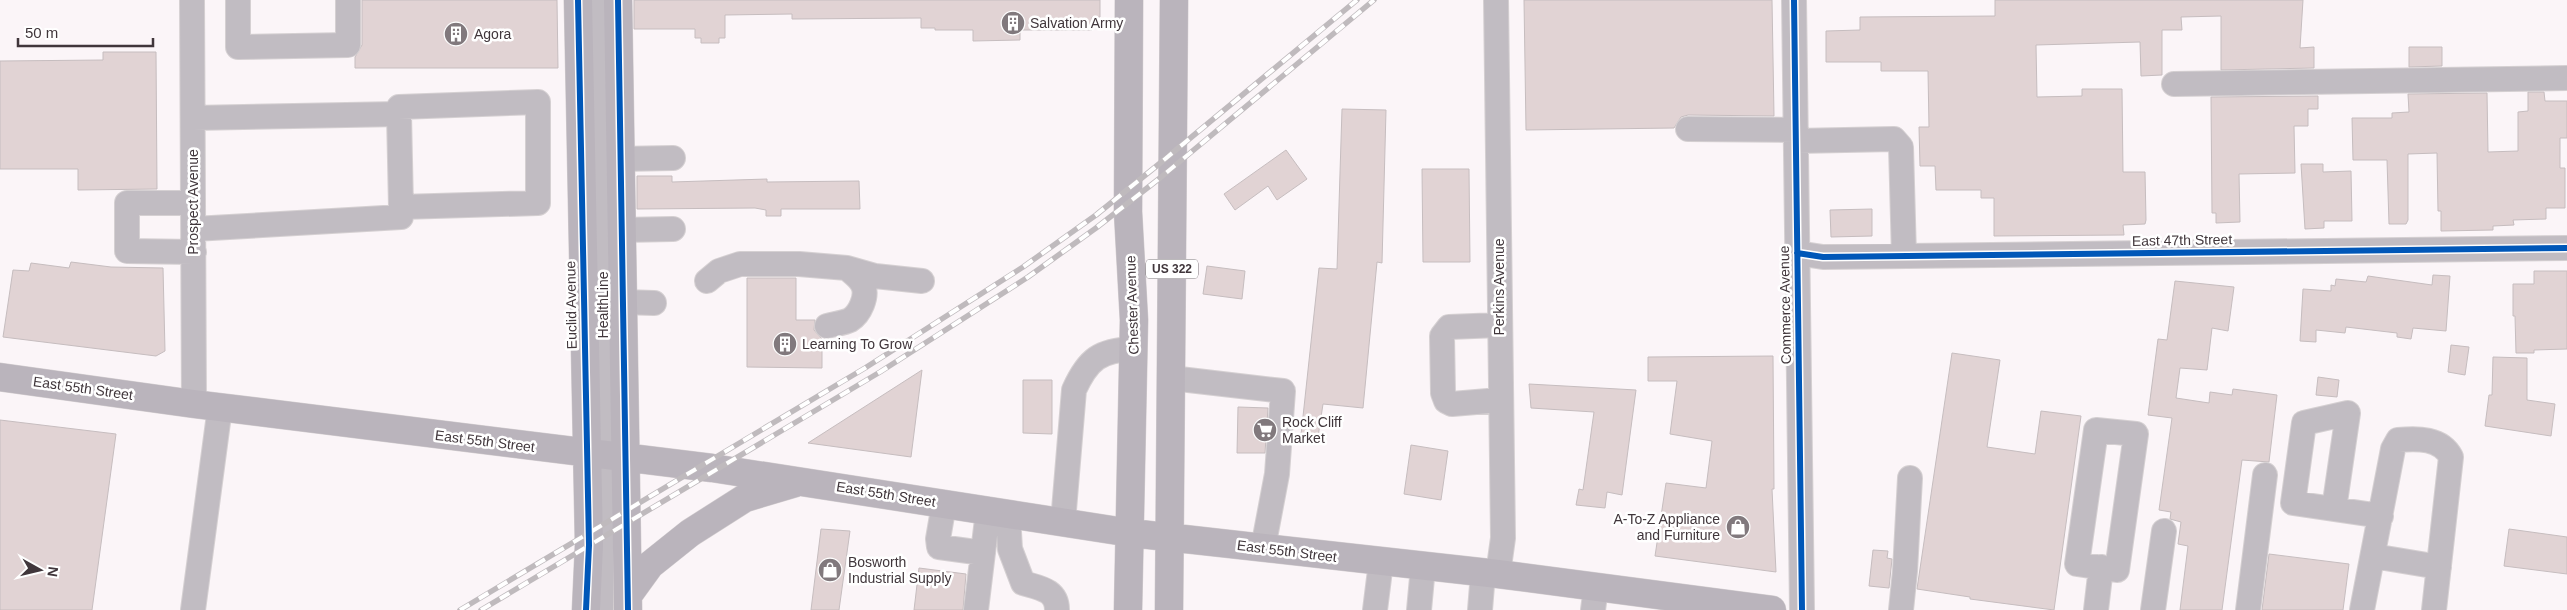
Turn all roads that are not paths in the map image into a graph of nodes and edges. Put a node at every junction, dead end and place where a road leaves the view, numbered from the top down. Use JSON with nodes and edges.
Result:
{"nodes":[{"id":1,"x":192,"y":0,"type":"edge"},
{"id":2,"x":238,"y":0,"type":"edge"},
{"id":3,"x":348,"y":0,"type":"edge"},
{"id":4,"x":578,"y":0,"type":"edge"},
{"id":5,"x":598,"y":0,"type":"edge"},
{"id":6,"x":618,"y":0,"type":"edge"},
{"id":7,"x":1129,"y":0,"type":"edge"},
{"id":8,"x":1174,"y":0,"type":"edge"},
{"id":9,"x":1496,"y":0,"type":"edge"},
{"id":10,"x":1794,"y":0,"type":"edge"},
{"id":11,"x":2567,"y":78,"type":"edge"},
{"id":12,"x":2174,"y":84,"type":"dead end"},
{"id":13,"x":399,"y":114,"type":"junction"},
{"id":14,"x":193,"y":118,"type":"junction"},
{"id":15,"x":1688,"y":129,"type":"dead end"},
{"id":16,"x":1796,"y":136,"type":"junction"},
{"id":17,"x":673,"y":158,"type":"dead end"},
{"id":18,"x":620,"y":159,"type":"junction"},
{"id":19,"x":193,"y":203,"type":"junction"},
{"id":20,"x":401,"y":207,"type":"junction"},
{"id":21,"x":673,"y":229,"type":"dead end"},
{"id":22,"x":622,"y":230,"type":"junction"},
{"id":23,"x":194,"y":240,"type":"junction"},
{"id":24,"x":2567,"y":248,"type":"edge"},
{"id":25,"x":1797,"y":253,"type":"junction"},
{"id":26,"x":1904,"y":256,"type":"junction"},
{"id":27,"x":847,"y":268,"type":"junction"},
{"id":28,"x":706,"y":281,"type":"dead end"},
{"id":29,"x":922,"y":281,"type":"dead end"},
{"id":30,"x":623,"y":302,"type":"junction"},
{"id":31,"x":654,"y":303,"type":"dead end"},
{"id":32,"x":1499,"y":325,"type":"junction"},
{"id":33,"x":827,"y":326,"type":"dead end"},
{"id":34,"x":1134,"y":349,"type":"junction"},
{"id":35,"x":0,"y":377,"type":"edge"},
{"id":36,"x":1171,"y":378,"type":"junction"},
{"id":37,"x":1500,"y":400,"type":"junction"},
{"id":38,"x":207,"y":406,"type":"junction"},
{"id":39,"x":605,"y":455,"type":"junction"},
{"id":40,"x":2266,"y":475,"type":"dead end"},
{"id":41,"x":1910,"y":478,"type":"dead end"},
{"id":42,"x":802,"y":481,"type":"junction"},
{"id":43,"x":944,"y":504,"type":"junction"},
{"id":44,"x":2334,"y":509,"type":"dead end"},
{"id":45,"x":998,"y":513,"type":"junction"},
{"id":46,"x":2380,"y":516,"type":"junction"},
{"id":47,"x":1063,"y":522,"type":"junction"},
{"id":48,"x":2164,"y":531,"type":"dead end"},
{"id":49,"x":1131,"y":533,"type":"junction"},
{"id":50,"x":1169,"y":538,"type":"junction"},
{"id":51,"x":1263,"y":548,"type":"junction"},
{"id":52,"x":983,"y":553,"type":"junction"},
{"id":53,"x":2373,"y":556,"type":"junction"},
{"id":54,"x":1381,"y":562,"type":"junction"},
{"id":55,"x":1423,"y":567,"type":"junction"},
{"id":56,"x":2101,"y":567,"type":"junction"},
{"id":57,"x":2439,"y":567,"type":"junction"},
{"id":58,"x":1490,"y":574,"type":"junction"},
{"id":59,"x":1595,"y":598,"type":"edge"},
{"id":60,"x":629,"y":602,"type":"edge"},
{"id":61,"x":193,"y":610,"type":"edge"},
{"id":62,"x":586,"y":610,"type":"edge"},
{"id":63,"x":601,"y":610,"type":"edge"},
{"id":64,"x":976,"y":610,"type":"edge"},
{"id":65,"x":1057,"y":610,"type":"edge"},
{"id":66,"x":1128,"y":610,"type":"edge"},
{"id":67,"x":1169,"y":610,"type":"edge"},
{"id":68,"x":1375,"y":610,"type":"edge"},
{"id":69,"x":1419,"y":610,"type":"edge"},
{"id":70,"x":1480,"y":610,"type":"edge"},
{"id":71,"x":1772,"y":610,"type":"edge"},
{"id":72,"x":1802,"y":610,"type":"edge"},
{"id":73,"x":1901,"y":610,"type":"edge"},
{"id":74,"x":2096,"y":610,"type":"edge"},
{"id":75,"x":2153,"y":610,"type":"edge"},
{"id":76,"x":2248,"y":610,"type":"edge"},
{"id":77,"x":2362,"y":610,"type":"edge"},
{"id":78,"x":2434,"y":610,"type":"edge"}],
"edges":[{"from":1,"to":14,"type":"street","name":"Prospect Avenue"},
{"from":2,"to":3,"type":"street"},
{"from":4,"to":39,"type":"main road","name":"Euclid Avenue"},
{"from":5,"to":39,"type":"street","name":"HealthLine"},
{"from":6,"to":18,"type":"main road","name":"Euclid Avenue"},
{"from":7,"to":34,"type":"main road","name":"Chester Avenue","number":"US 322"},
{"from":8,"to":36,"type":"main road","number":"US 322"},
{"from":9,"to":32,"type":"street","name":"Perkins Avenue"},
{"from":10,"to":16,"type":"street","name":"Commerce Avenue"},
{"from":11,"to":12,"type":"street"},
{"from":13,"to":14,"type":"street"},
{"from":13,"to":20,"type":"street"},
{"from":13,"to":20,"type":"street"},
{"from":14,"to":19,"type":"street","name":"Prospect Avenue"},
{"from":15,"to":16,"type":"street"},
{"from":16,"to":25,"type":"street","name":"Commerce Avenue"},
{"from":16,"to":26,"type":"street"},
{"from":17,"to":18,"type":"street"},
{"from":18,"to":22,"type":"main road","name":"Euclid Avenue"},
{"from":19,"to":23,"type":"street","name":"Prospect Avenue"},
{"from":19,"to":23,"type":"street"},
{"from":20,"to":23,"type":"street"},
{"from":21,"to":22,"type":"street"},
{"from":22,"to":30,"type":"main road","name":"Euclid Avenue"},
{"from":23,"to":38,"type":"street","name":"Prospect Avenue"},
{"from":24,"to":26,"type":"street","name":"East 47th Street"},
{"from":25,"to":26,"type":"street","name":"East 47th Street"},
{"from":25,"to":72,"type":"street","name":"Commerce Avenue"},
{"from":27,"to":28,"type":"street"},
{"from":27,"to":29,"type":"street"},
{"from":27,"to":33,"type":"street"},
{"from":30,"to":31,"type":"street"},
{"from":30,"to":39,"type":"main road","name":"Euclid Avenue"},
{"from":32,"to":37,"type":"street","name":"Perkins Avenue"},
{"from":32,"to":37,"type":"street"},
{"from":34,"to":47,"type":"street"},
{"from":34,"to":49,"type":"main road","name":"Chester Avenue","number":"US 322"},
{"from":35,"to":38,"type":"main road","name":"East 55th Street"},
{"from":36,"to":50,"type":"main road","number":"US 322"},
{"from":36,"to":51,"type":"street"},
{"from":37,"to":58,"type":"street","name":"Perkins Avenue"},
{"from":38,"to":39,"type":"main road","name":"East 55th Street"},
{"from":38,"to":61,"type":"street","name":"Prospect Avenue"},
{"from":39,"to":42,"type":"main road","name":"East 55th Street"},
{"from":39,"to":60,"type":"main road","name":"Euclid Avenue"},
{"from":39,"to":62,"type":"main road","name":"Euclid Avenue"},
{"from":39,"to":63,"type":"street","name":"HealthLine"},
{"from":40,"to":76,"type":"street"},
{"from":41,"to":73,"type":"street"},
{"from":42,"to":43,"type":"main road","name":"East 55th Street"},
{"from":42,"to":60,"type":"main road"},
{"from":43,"to":45,"type":"main road","name":"East 55th Street"},
{"from":43,"to":52,"type":"street"},
{"from":44,"to":46,"type":"street"},
{"from":45,"to":47,"type":"main road","name":"East 55th Street"},
{"from":45,"to":52,"type":"street"},
{"from":45,"to":65,"type":"street"},
{"from":46,"to":53,"type":"street"},
{"from":46,"to":57,"type":"street"},
{"from":47,"to":49,"type":"main road","name":"East 55th Street"},
{"from":48,"to":75,"type":"street"},
{"from":49,"to":50,"type":"main road","name":"East 55th Street"},
{"from":49,"to":66,"type":"main road","name":"Chester Avenue","number":"US 322"},
{"from":50,"to":51,"type":"main road","name":"East 55th Street"},
{"from":50,"to":67,"type":"main road","number":"US 322"},
{"from":51,"to":54,"type":"main road","name":"East 55th Street"},
{"from":52,"to":64,"type":"street"},
{"from":53,"to":57,"type":"street"},
{"from":53,"to":77,"type":"street"},
{"from":54,"to":55,"type":"main road","name":"East 55th Street"},
{"from":54,"to":68,"type":"street"},
{"from":55,"to":58,"type":"main road","name":"East 55th Street"},
{"from":55,"to":69,"type":"street"},
{"from":56,"to":56,"type":"street"},
{"from":56,"to":74,"type":"street"},
{"from":57,"to":78,"type":"street"},
{"from":58,"to":59,"type":"main road","name":"East 55th Street"},
{"from":58,"to":70,"type":"street","name":"Perkins Avenue"},
{"from":59,"to":71,"type":"main road","name":"East 55th Street"}]}
